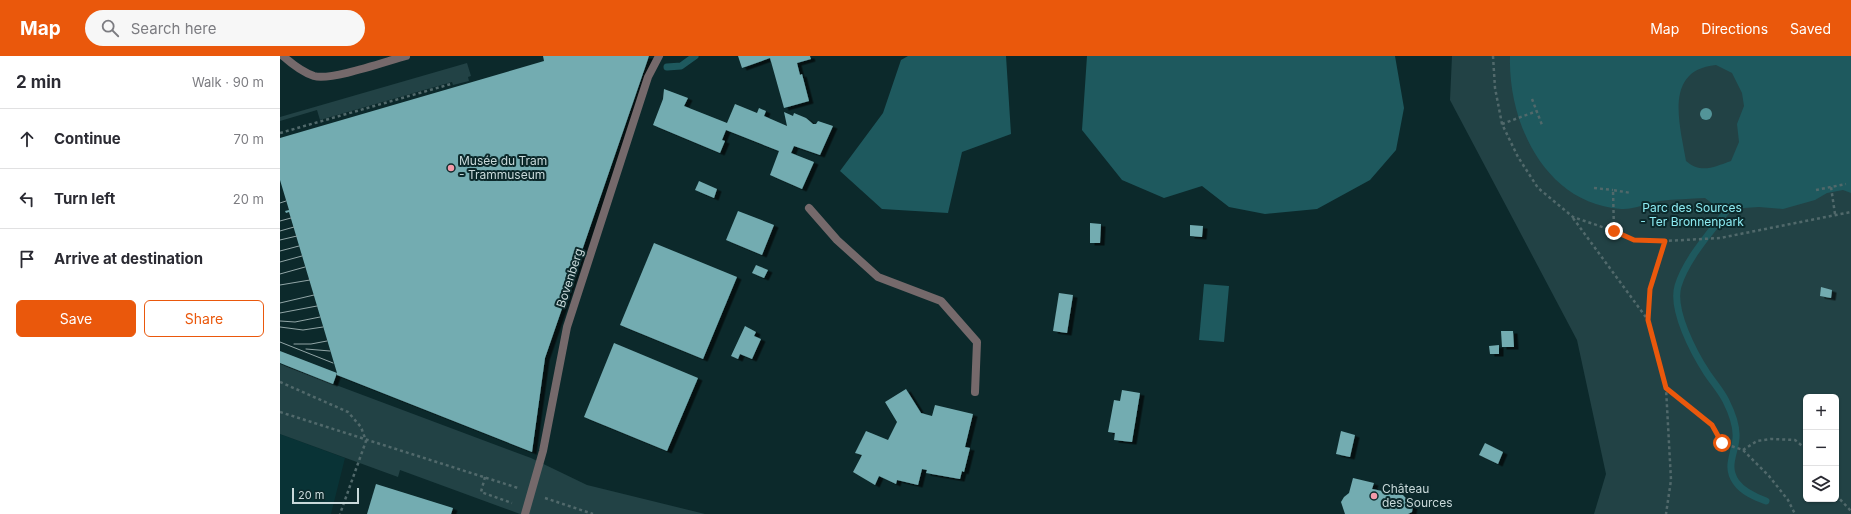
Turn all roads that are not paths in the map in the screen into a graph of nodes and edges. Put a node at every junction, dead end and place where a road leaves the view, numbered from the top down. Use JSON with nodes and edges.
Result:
{"nodes":[{"id":1,"x":283,"y":56,"type":"edge"},
{"id":2,"x":406,"y":56,"type":"edge"},
{"id":3,"x":659,"y":56,"type":"edge"},
{"id":4,"x":809,"y":208,"type":"dead end"},
{"id":5,"x":975,"y":392,"type":"dead end"},
{"id":6,"x":525,"y":511,"type":"edge"}],
"edges":[{"from":1,"to":2,"type":"street"},
{"from":3,"to":6,"type":"street","name":"Bovenberg"},
{"from":4,"to":5,"type":"street"}]}
